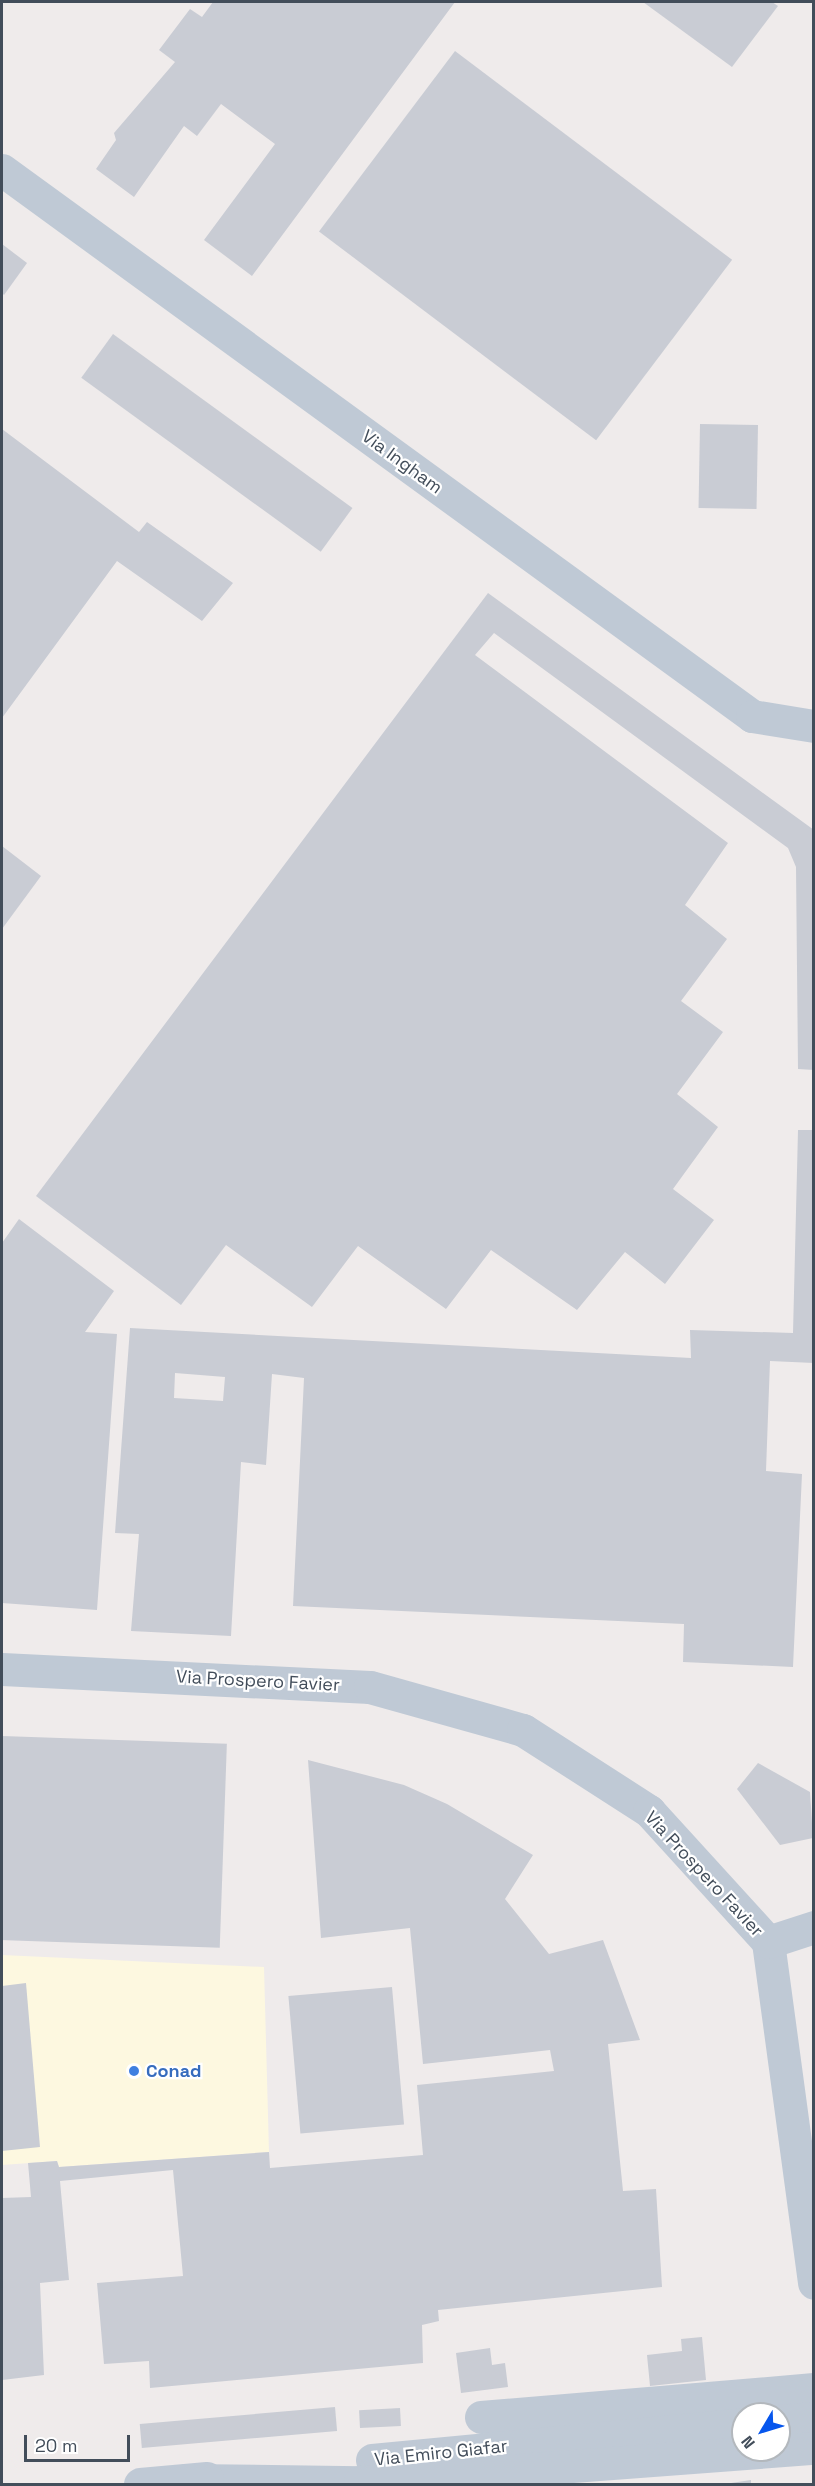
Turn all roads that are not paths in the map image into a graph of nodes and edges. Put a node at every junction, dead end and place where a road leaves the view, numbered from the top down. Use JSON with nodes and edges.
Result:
{"nodes":[{"id":1,"x":2,"y":170,"type":"edge"},
{"id":2,"x":813,"y":726,"type":"edge"},
{"id":3,"x":2,"y":1669,"type":"edge"},
{"id":4,"x":813,"y":1927,"type":"edge"},
{"id":5,"x":768,"y":1942,"type":"junction"},
{"id":6,"x":813,"y":2283,"type":"edge"},
{"id":7,"x":813,"y":2389,"type":"edge"},
{"id":8,"x":813,"y":2418,"type":"edge"},
{"id":9,"x":791,"y":2420,"type":"edge"},
{"id":10,"x":731,"y":2424,"type":"edge"},
{"id":11,"x":479,"y":2433,"type":"junction"},
{"id":12,"x":813,"y":2448,"type":"edge"},
{"id":13,"x":186,"y":2480,"type":"junction"},
{"id":14,"x":140,"y":2484,"type":"edge"}],
"edges":[{"from":1,"to":2,"type":"street","name":"Via Ingham"},
{"from":3,"to":5,"type":"street","name":"Via Prospero Favier"},
{"from":4,"to":5,"type":"street"},
{"from":5,"to":6,"type":"street","name":"Via Prospero Favier"},
{"from":7,"to":11,"type":"street"},
{"from":8,"to":9,"type":"street"},
{"from":10,"to":11,"type":"street","name":"Via Emiro Giafar"},
{"from":11,"to":13,"type":"street","name":"Via Emiro Giafar"},
{"from":12,"to":13,"type":"street"},
{"from":13,"to":14,"type":"street","name":"Via Emiro Giafar"}]}
